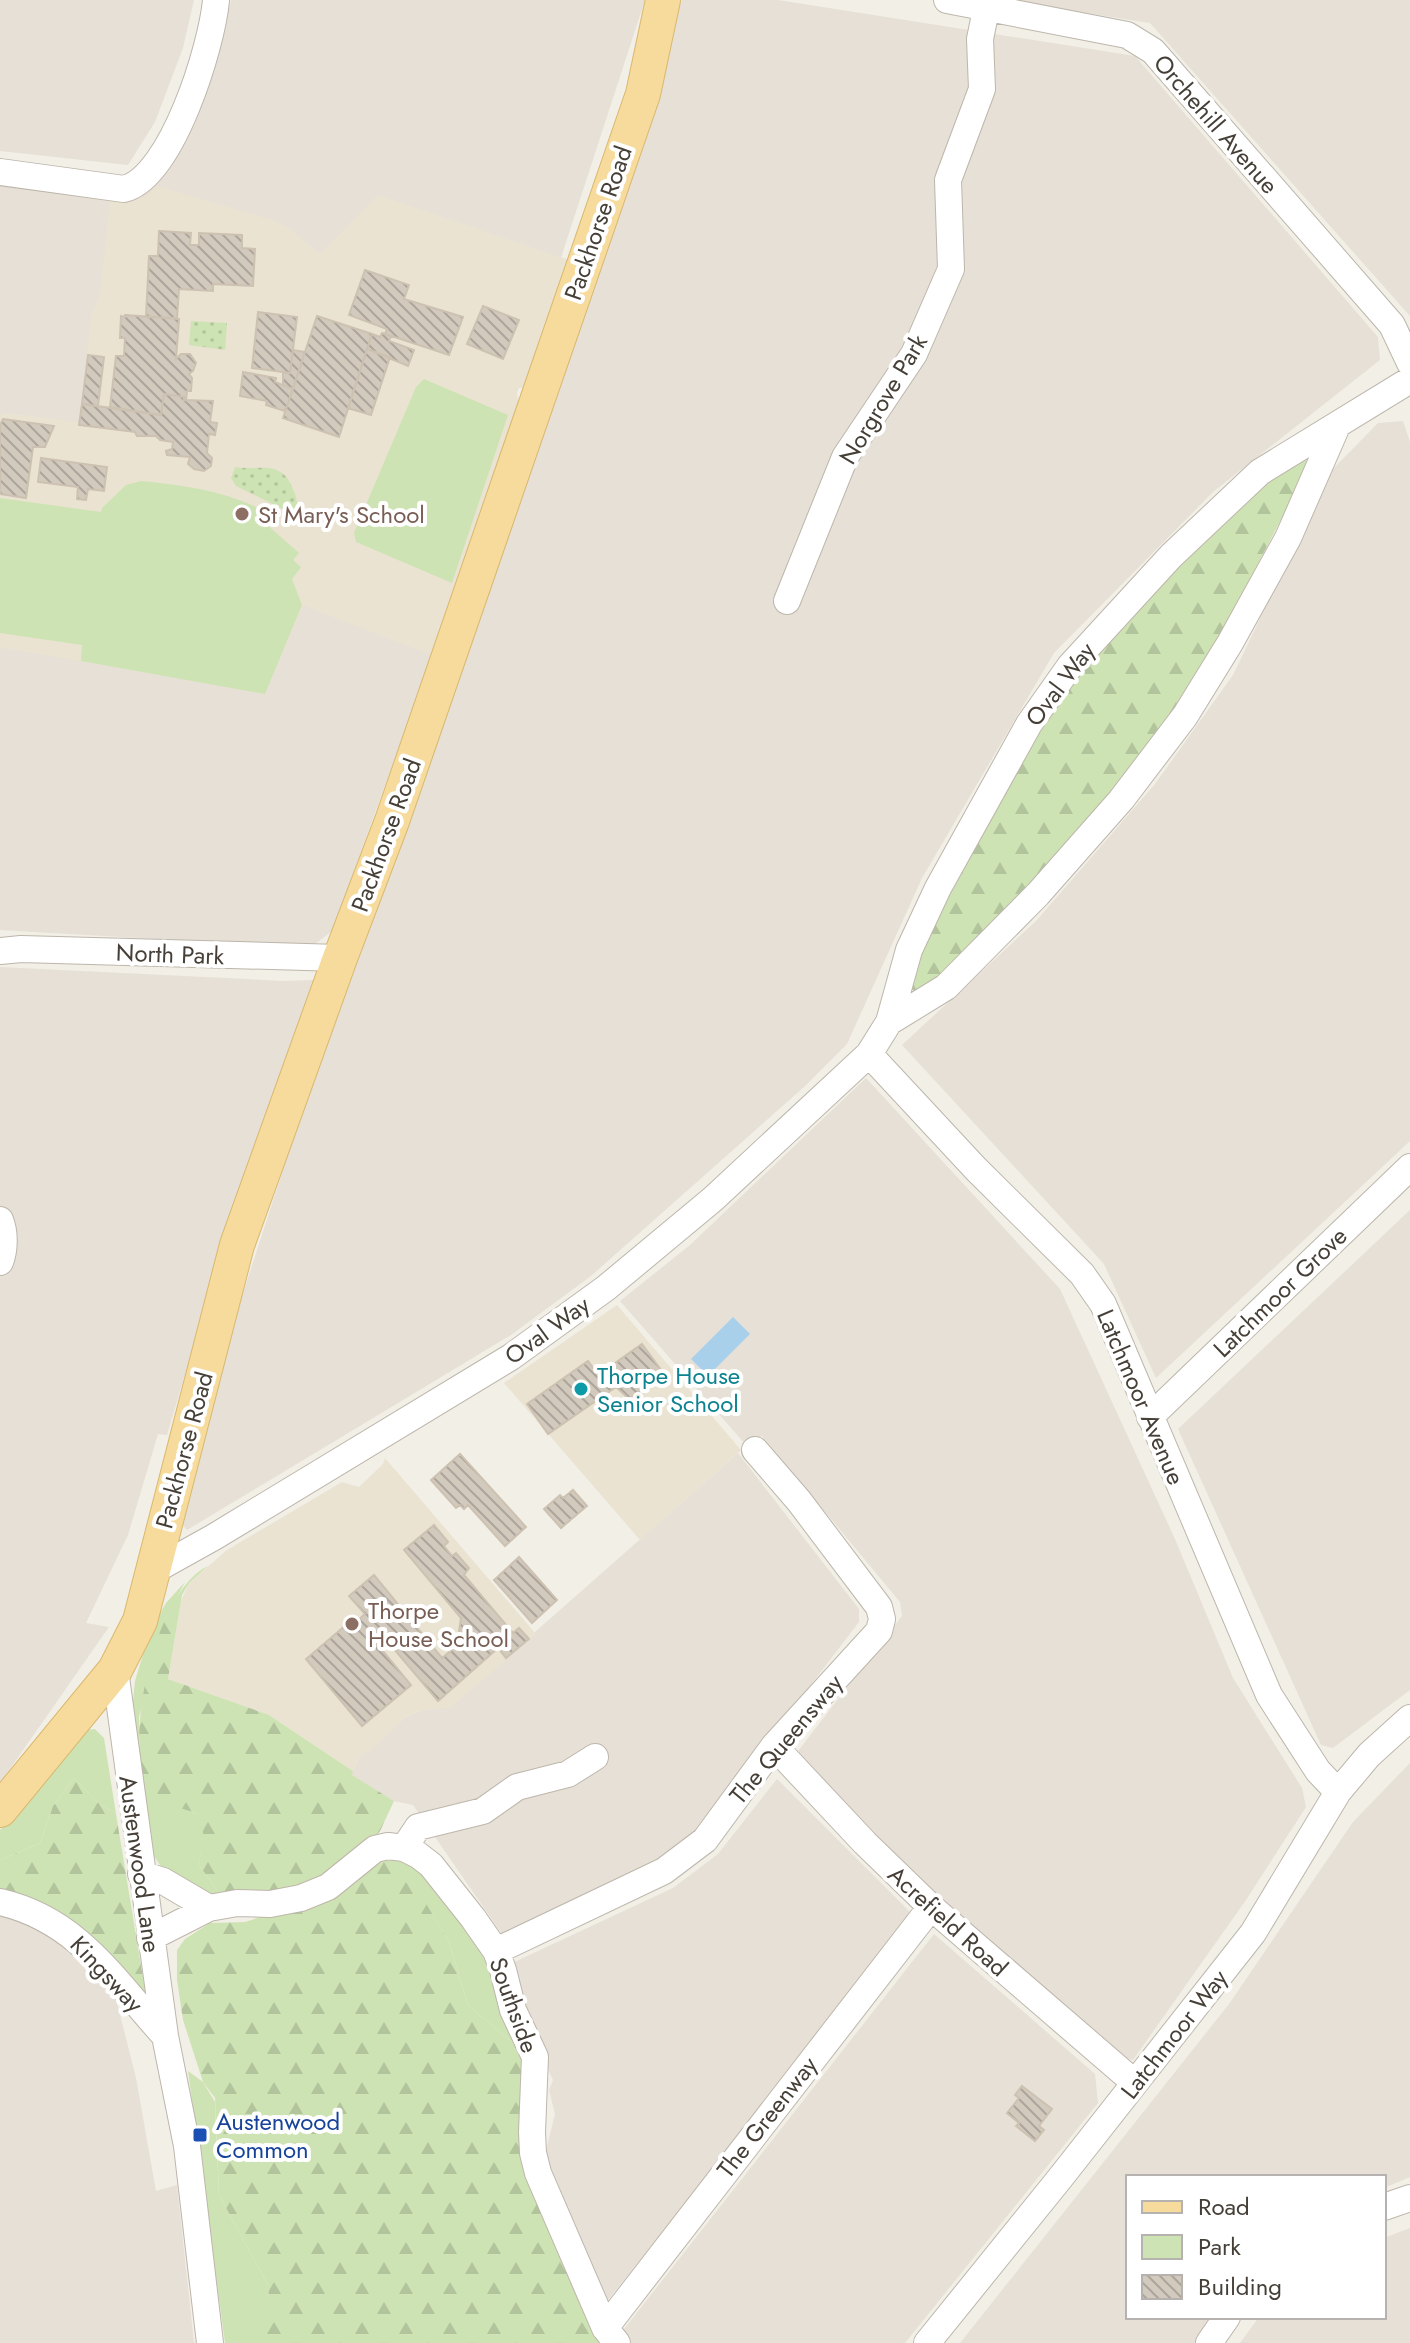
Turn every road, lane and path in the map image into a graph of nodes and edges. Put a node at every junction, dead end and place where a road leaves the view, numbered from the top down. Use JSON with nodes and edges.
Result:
{"nodes":[{"id":1,"x":216,"y":0,"type":"edge"},
{"id":2,"x":663,"y":0,"type":"edge"},
{"id":3,"x":947,"y":0,"type":"edge"},
{"id":4,"x":988,"y":4,"type":"edge"},
{"id":5,"x":0,"y":172,"type":"edge"},
{"id":6,"x":1410,"y":363,"type":"edge"},
{"id":7,"x":1410,"y":380,"type":"edge"},
{"id":8,"x":1337,"y":426,"type":"junction"},
{"id":9,"x":787,"y":601,"type":"dead end"},
{"id":10,"x":0,"y":951,"type":"edge"},
{"id":11,"x":340,"y":958,"type":"junction"},
{"id":12,"x":889,"y":1022,"type":"junction"},
{"id":13,"x":869,"y":1054,"type":"junction"},
{"id":14,"x":1410,"y":1167,"type":"edge"},
{"id":15,"x":0,"y":1220,"type":"edge"},
{"id":16,"x":0,"y":1262,"type":"edge"},
{"id":17,"x":1150,"y":1417,"type":"junction"},
{"id":18,"x":755,"y":1450,"type":"dead end"},
{"id":19,"x":153,"y":1571,"type":"junction"},
{"id":20,"x":115,"y":1670,"type":"junction"},
{"id":21,"x":1410,"y":1718,"type":"edge"},
{"id":22,"x":774,"y":1746,"type":"junction"},
{"id":23,"x":595,"y":1757,"type":"dead end"},
{"id":24,"x":1338,"y":1792,"type":"junction"},
{"id":25,"x":0,"y":1810,"type":"edge"},
{"id":26,"x":404,"y":1848,"type":"junction"},
{"id":27,"x":141,"y":1874,"type":"junction"},
{"id":28,"x":0,"y":1902,"type":"edge"},
{"id":29,"x":931,"y":1907,"type":"junction"},
{"id":30,"x":209,"y":1908,"type":"junction"},
{"id":31,"x":150,"y":1938,"type":"junction"},
{"id":32,"x":496,"y":1951,"type":"junction"},
{"id":33,"x":165,"y":2036,"type":"junction"},
{"id":34,"x":1135,"y":2083,"type":"junction"},
{"id":35,"x":1410,"y":2198,"type":"edge"},
{"id":36,"x":1386,"y":2206,"type":"edge"},
{"id":37,"x":1226,"y":2319,"type":"edge"},
{"id":38,"x":611,"y":2335,"type":"edge"},
{"id":39,"x":210,"y":2343,"type":"edge"},
{"id":40,"x":927,"y":2343,"type":"edge"},
{"id":41,"x":1209,"y":2343,"type":"edge"}],
"edges":[{"from":1,"to":5,"type":"street"},
{"from":2,"to":11,"type":"main road","name":"Packhorse Road"},
{"from":3,"to":4,"type":"street","name":"Orchehill Avenue"},
{"from":4,"to":6,"type":"street","name":"Orchehill Avenue"},
{"from":4,"to":9,"type":"street","name":"Norgrove Park"},
{"from":7,"to":8,"type":"street","name":"Oval Way"},
{"from":8,"to":12,"type":"street","name":"Oval Way"},
{"from":8,"to":12,"type":"street","name":"Oval Way"},
{"from":10,"to":11,"type":"street","name":"North Park"},
{"from":11,"to":19,"type":"main road","name":"Packhorse Road"},
{"from":12,"to":13,"type":"street","name":"Oval Way"},
{"from":13,"to":17,"type":"street","name":"Latchmoor Avenue"},
{"from":13,"to":19,"type":"street","name":"Oval Way"},
{"from":14,"to":17,"type":"street","name":"Latchmoor Grove"},
{"from":15,"to":16,"type":"street"},
{"from":17,"to":24,"type":"street","name":"Latchmoor Avenue"},
{"from":18,"to":22,"type":"street","name":"The Queensway"},
{"from":19,"to":20,"type":"main road","name":"Packhorse Road"},
{"from":20,"to":25,"type":"main road"},
{"from":20,"to":27,"type":"street","name":"Austenwood Lane"},
{"from":21,"to":24,"type":"street","name":"Latchmoor Way"},
{"from":22,"to":29,"type":"street","name":"Acrefield Road"},
{"from":22,"to":32,"type":"street","name":"The Queensway"},
{"from":23,"to":26,"type":"street"},
{"from":24,"to":34,"type":"street","name":"Latchmoor Way"},
{"from":26,"to":30,"type":"street"},
{"from":26,"to":32,"type":"street","name":"Southside"},
{"from":27,"to":30,"type":"street"},
{"from":27,"to":31,"type":"street","name":"Austenwood Lane"},
{"from":28,"to":33,"type":"street","name":"Kingsway"},
{"from":29,"to":34,"type":"street","name":"Acrefield Road"},
{"from":29,"to":38,"type":"street","name":"The Greenway"},
{"from":30,"to":31,"type":"street"},
{"from":31,"to":33,"type":"street","name":"Austenwood Lane"},
{"from":32,"to":38,"type":"street","name":"Southside"},
{"from":33,"to":39,"type":"street","name":"Austenwood Lane"},
{"from":34,"to":40,"type":"street","name":"Latchmoor Way"},
{"from":35,"to":36,"type":"street"},
{"from":37,"to":41,"type":"street"}]}
